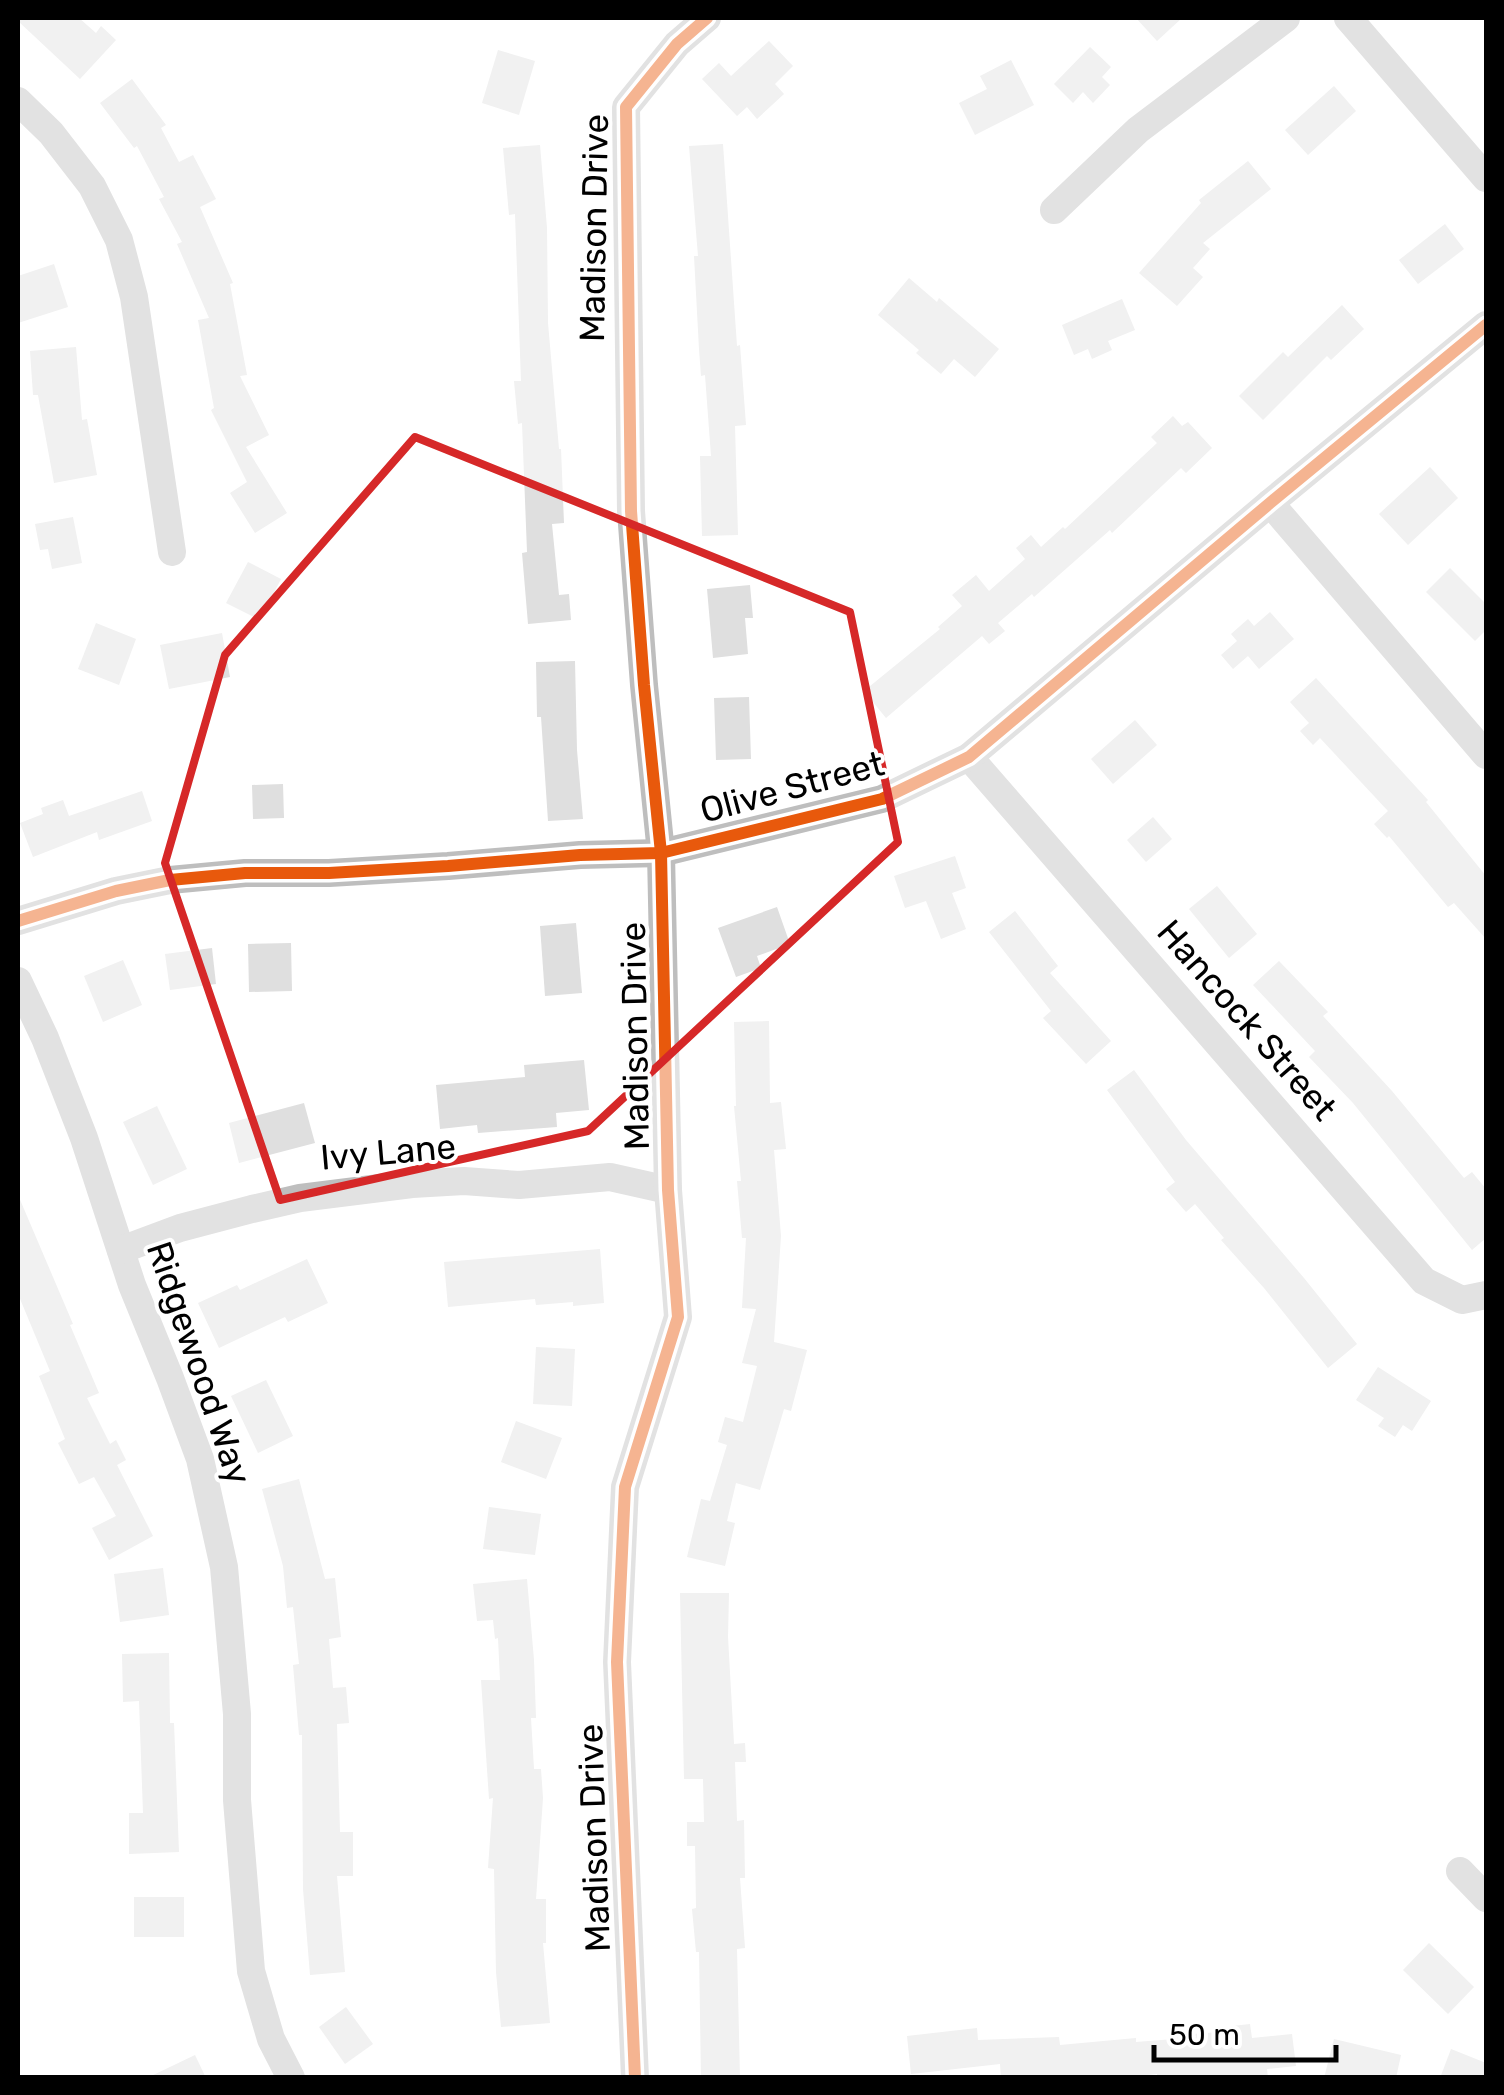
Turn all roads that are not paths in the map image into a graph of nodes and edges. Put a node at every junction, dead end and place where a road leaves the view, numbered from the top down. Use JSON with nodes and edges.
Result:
{"nodes":[{"id":1,"x":707,"y":18,"type":"edge"},
{"id":2,"x":1286,"y":18,"type":"edge"},
{"id":3,"x":1348,"y":18,"type":"edge"},
{"id":4,"x":18,"y":101,"type":"edge"},
{"id":5,"x":1486,"y":178,"type":"edge"},
{"id":6,"x":1054,"y":210,"type":"dead end"},
{"id":7,"x":1486,"y":325,"type":"edge"},
{"id":8,"x":1270,"y":503,"type":"junction"},
{"id":9,"x":172,"y":552,"type":"dead end"},
{"id":10,"x":1486,"y":755,"type":"edge"},
{"id":11,"x":968,"y":758,"type":"junction"},
{"id":12,"x":661,"y":853,"type":"junction"},
{"id":13,"x":18,"y":921,"type":"edge"},
{"id":14,"x":18,"y":981,"type":"edge"},
{"id":15,"x":668,"y":1190,"type":"junction"},
{"id":16,"x":121,"y":1250,"type":"junction"},
{"id":17,"x":1486,"y":1295,"type":"edge"},
{"id":18,"x":1460,"y":1871,"type":"dead end"},
{"id":19,"x":1486,"y":1898,"type":"edge"},
{"id":20,"x":291,"y":2078,"type":"edge"},
{"id":21,"x":635,"y":2078,"type":"edge"}],
"edges":[{"from":1,"to":12,"type":"street","name":"Madison Drive"},
{"from":2,"to":6,"type":"street"},
{"from":3,"to":5,"type":"street"},
{"from":4,"to":9,"type":"street"},
{"from":7,"to":8,"type":"street","name":"Olive Street"},
{"from":8,"to":10,"type":"street"},
{"from":8,"to":11,"type":"street","name":"Olive Street"},
{"from":11,"to":12,"type":"street","name":"Olive Street"},
{"from":11,"to":17,"type":"street","name":"Hancock Street"},
{"from":12,"to":13,"type":"street","name":"Olive Street"},
{"from":12,"to":15,"type":"street","name":"Madison Drive"},
{"from":14,"to":16,"type":"street","name":"Ridgewood Way"},
{"from":15,"to":16,"type":"street","name":"Ivy Lane"},
{"from":15,"to":21,"type":"street","name":"Madison Drive"},
{"from":16,"to":20,"type":"street","name":"Ridgewood Way"},
{"from":18,"to":19,"type":"street"}]}
